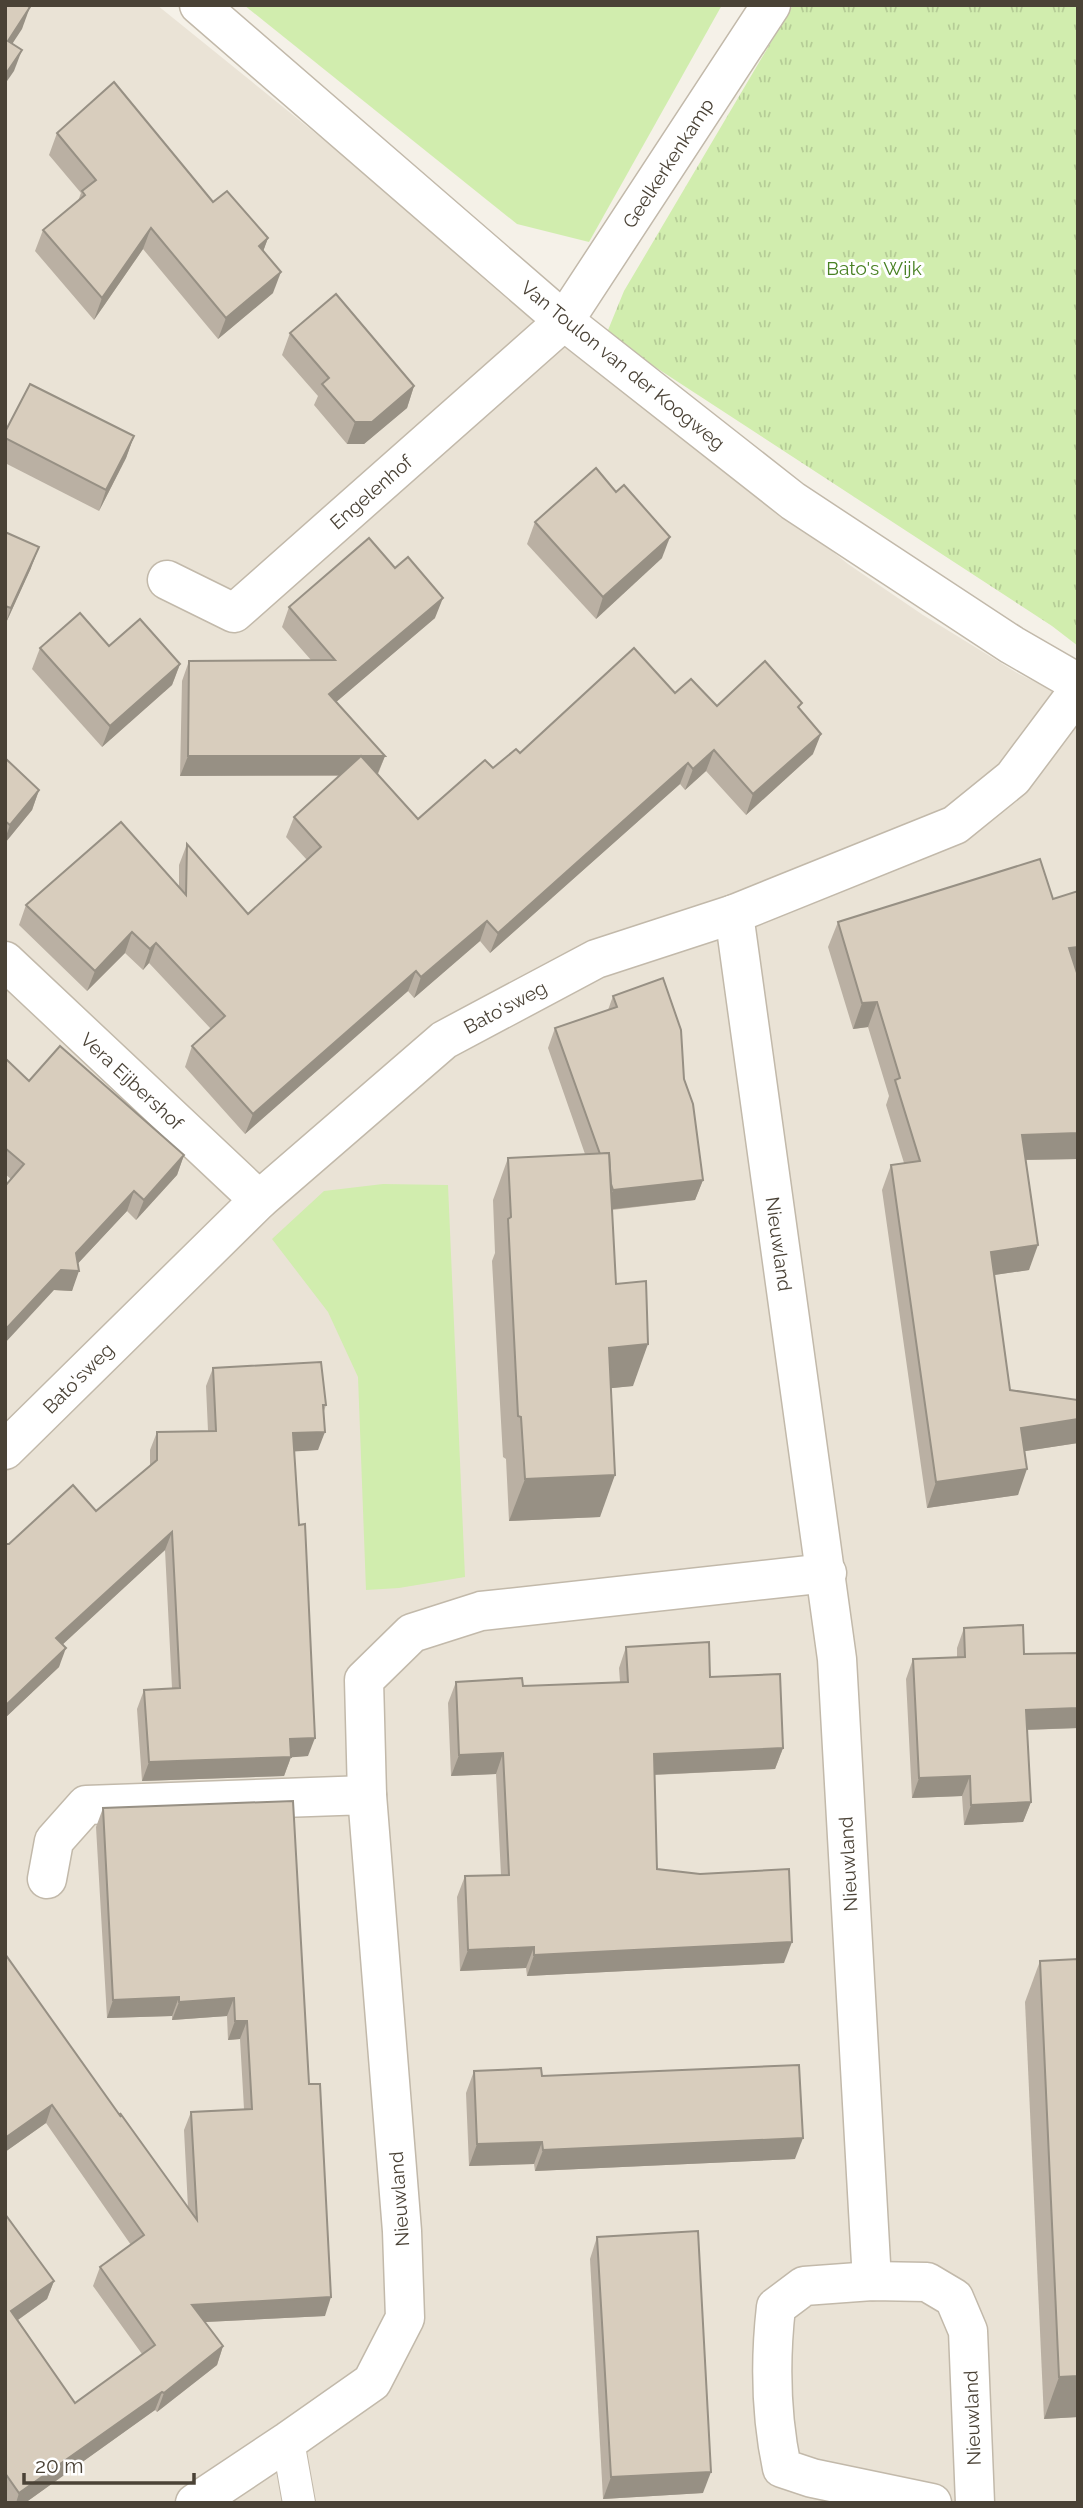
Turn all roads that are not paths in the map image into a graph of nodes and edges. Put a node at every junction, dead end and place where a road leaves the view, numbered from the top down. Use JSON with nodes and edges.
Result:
{"nodes":[{"id":1,"x":199,"y":5,"type":"edge"},
{"id":2,"x":771,"y":5,"type":"edge"},
{"id":3,"x":564,"y":321,"type":"junction"},
{"id":4,"x":167,"y":580,"type":"dead end"},
{"id":5,"x":1078,"y":683,"type":"edge"},
{"id":6,"x":1078,"y":691,"type":"edge"},
{"id":7,"x":734,"y":914,"type":"junction"},
{"id":8,"x":5,"y":961,"type":"edge"},
{"id":9,"x":260,"y":1200,"type":"junction"},
{"id":10,"x":5,"y":1450,"type":"edge"},
{"id":11,"x":827,"y":1573,"type":"junction"},
{"id":12,"x":368,"y":1795,"type":"junction"},
{"id":13,"x":47,"y":1879,"type":"dead end"},
{"id":14,"x":872,"y":2281,"type":"junction"},
{"id":15,"x":289,"y":2441,"type":"junction"},
{"id":16,"x":195,"y":2503,"type":"edge"},
{"id":17,"x":299,"y":2503,"type":"edge"},
{"id":18,"x":932,"y":2503,"type":"edge"},
{"id":19,"x":975,"y":2503,"type":"edge"}],
"edges":[{"from":1,"to":3,"type":"street","name":"Van Toulon van der Koogweg"},
{"from":2,"to":3,"type":"street","name":"Geelkerkenkamp"},
{"from":3,"to":4,"type":"street","name":"Engelenhof"},
{"from":3,"to":5,"type":"street","name":"Van Toulon van der Koogweg"},
{"from":6,"to":7,"type":"street","name":"Bato'sweg"},
{"from":7,"to":9,"type":"street","name":"Bato'sweg"},
{"from":7,"to":11,"type":"street","name":"Nieuwland"},
{"from":8,"to":9,"type":"street","name":"Vera Eijbershof"},
{"from":9,"to":10,"type":"street","name":"Bato'sweg"},
{"from":11,"to":12,"type":"street","name":"Nieuwland"},
{"from":11,"to":14,"type":"street","name":"Nieuwland"},
{"from":12,"to":13,"type":"street"},
{"from":12,"to":15,"type":"street","name":"Nieuwland"},
{"from":14,"to":18,"type":"street","name":"Nieuwland"},
{"from":14,"to":19,"type":"street","name":"Nieuwland"},
{"from":15,"to":16,"type":"street","name":"Nieuwland"},
{"from":15,"to":17,"type":"lane"}]}
